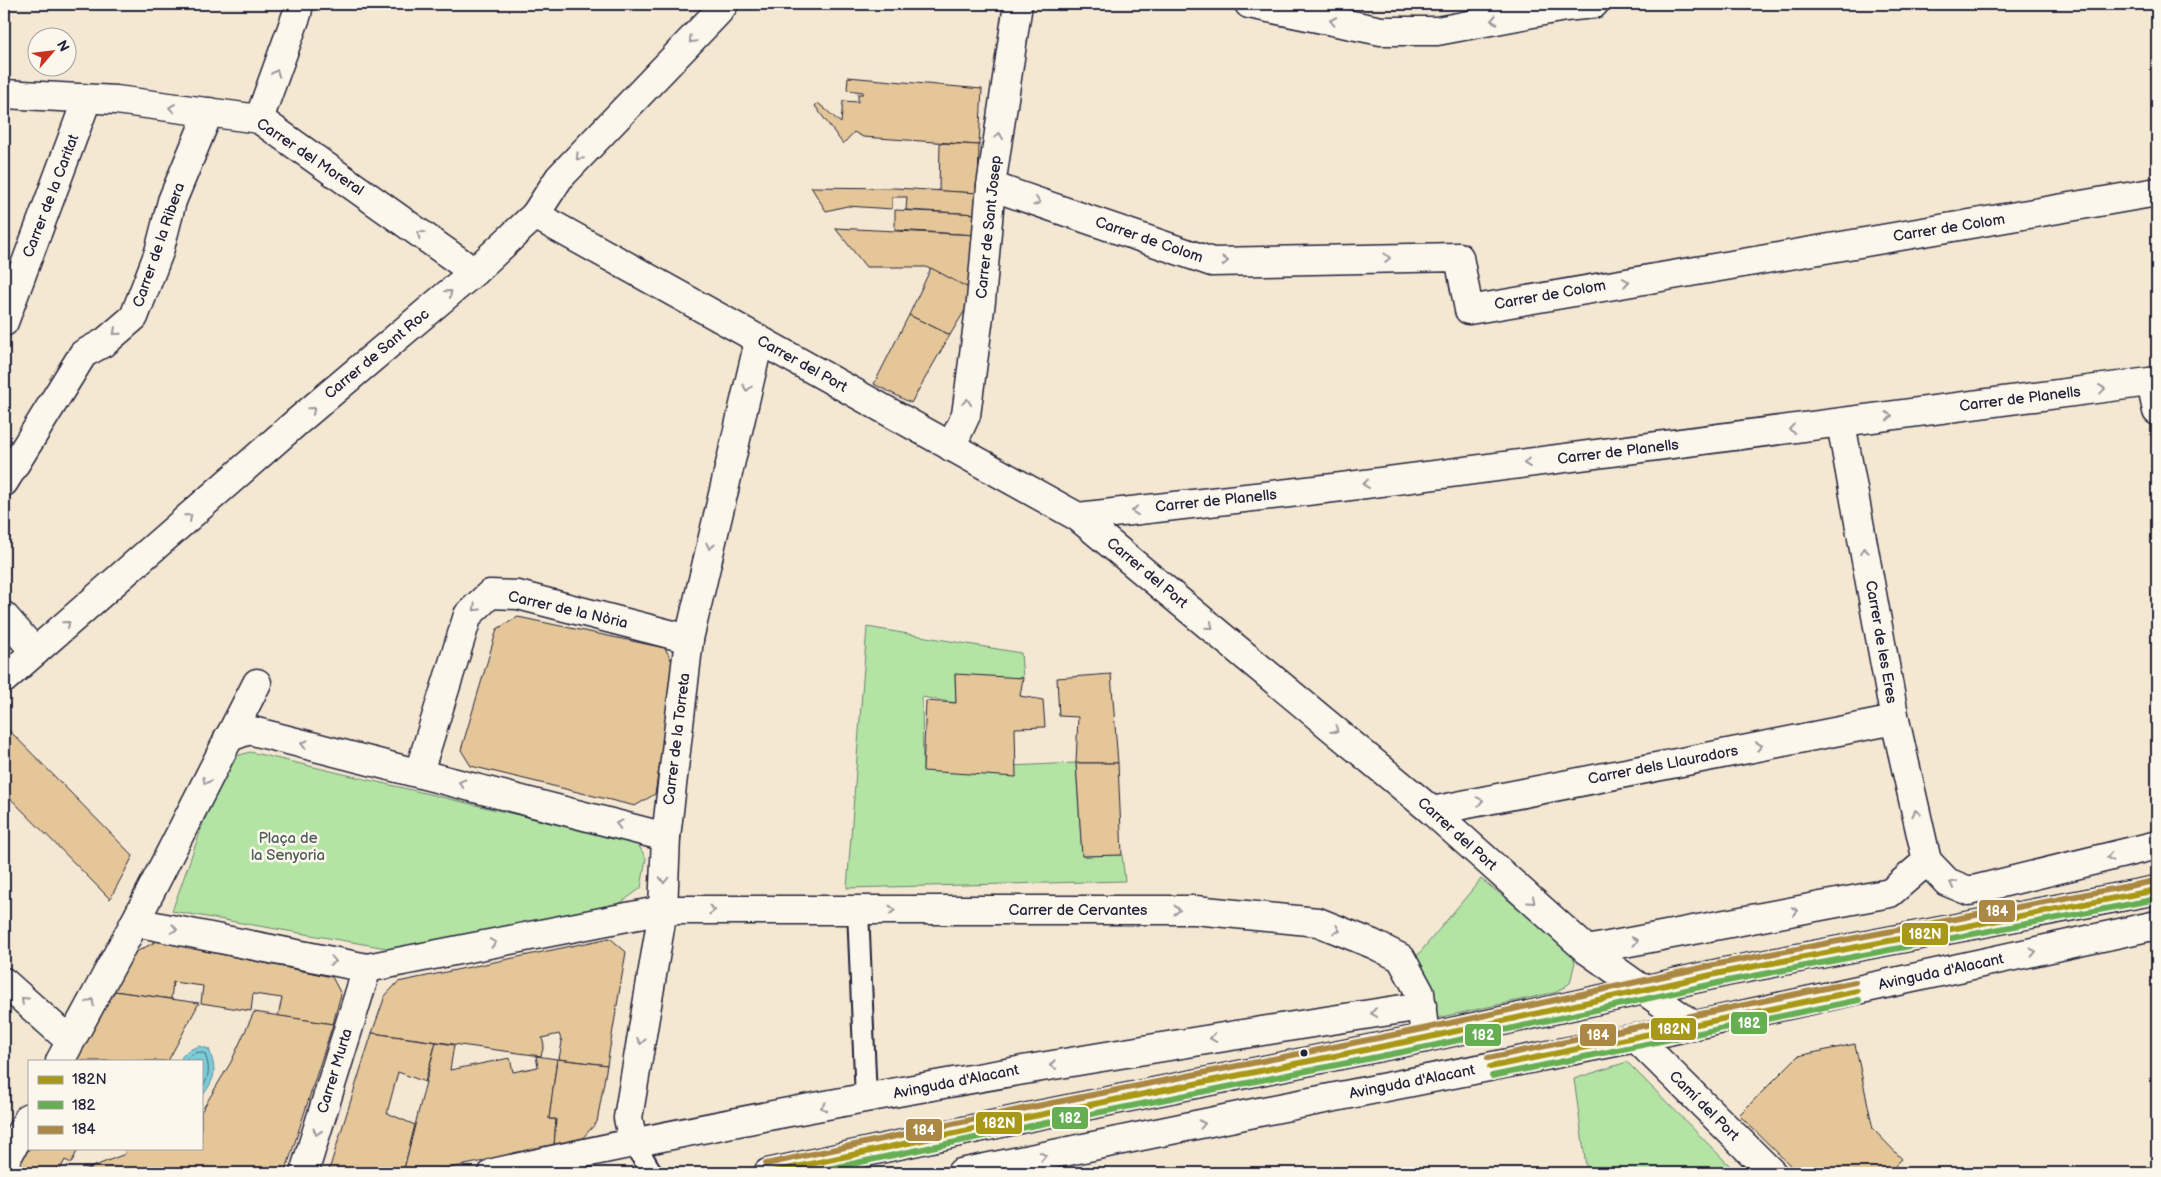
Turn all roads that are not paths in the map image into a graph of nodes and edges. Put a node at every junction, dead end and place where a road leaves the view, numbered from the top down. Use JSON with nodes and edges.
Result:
{"nodes":[{"id":1,"x":299,"y":4,"type":"edge"},
{"id":2,"x":724,"y":4,"type":"edge"},
{"id":3,"x":1018,"y":4,"type":"edge"},
{"id":4,"x":1249,"y":4,"type":"edge"},
{"id":5,"x":1594,"y":4,"type":"edge"},
{"id":6,"x":4,"y":94,"type":"edge"},
{"id":7,"x":87,"y":98,"type":"junction"},
{"id":8,"x":209,"y":112,"type":"junction"},
{"id":9,"x":259,"y":119,"type":"junction"},
{"id":10,"x":991,"y":186,"type":"junction"},
{"id":11,"x":2157,"y":192,"type":"edge"},
{"id":12,"x":535,"y":215,"type":"junction"},
{"id":13,"x":474,"y":272,"type":"junction"},
{"id":14,"x":4,"y":322,"type":"edge"},
{"id":15,"x":759,"y":341,"type":"junction"},
{"id":16,"x":2154,"y":382,"type":"edge"},
{"id":17,"x":2157,"y":411,"type":"edge"},
{"id":18,"x":1840,"y":422,"type":"junction"},
{"id":19,"x":951,"y":447,"type":"junction"},
{"id":20,"x":4,"y":482,"type":"edge"},
{"id":21,"x":1078,"y":517,"type":"junction"},
{"id":22,"x":4,"y":616,"type":"edge"},
{"id":23,"x":688,"y":639,"type":"junction"},
{"id":24,"x":35,"y":652,"type":"junction"},
{"id":25,"x":4,"y":679,"type":"edge"},
{"id":26,"x":257,"y":683,"type":"dead end"},
{"id":27,"x":1895,"y":720,"type":"junction"},
{"id":28,"x":228,"y":738,"type":"junction"},
{"id":29,"x":419,"y":772,"type":"junction"},
{"id":30,"x":1432,"y":811,"type":"junction"},
{"id":31,"x":666,"y":836,"type":"junction"},
{"id":32,"x":2157,"y":845,"type":"edge"},
{"id":33,"x":1927,"y":861,"type":"junction"},
{"id":34,"x":2157,"y":890,"type":"edge"},
{"id":35,"x":663,"y":910,"type":"junction"},
{"id":36,"x":858,"y":910,"type":"junction"},
{"id":37,"x":135,"y":922,"type":"junction"},
{"id":38,"x":2157,"y":925,"type":"edge"},
{"id":39,"x":1587,"y":950,"type":"junction"},
{"id":40,"x":367,"y":968,"type":"junction"},
{"id":41,"x":4,"y":982,"type":"edge"},
{"id":42,"x":1642,"y":990,"type":"junction"},
{"id":43,"x":1422,"y":1006,"type":"junction"},
{"id":44,"x":1694,"y":1026,"type":"junction"},
{"id":45,"x":1425,"y":1038,"type":"junction"},
{"id":46,"x":1636,"y":1038,"type":"junction"},
{"id":47,"x":65,"y":1051,"type":"edge"},
{"id":48,"x":866,"y":1099,"type":"junction"},
{"id":49,"x":28,"y":1119,"type":"edge"},
{"id":50,"x":633,"y":1142,"type":"junction"},
{"id":51,"x":4,"y":1163,"type":"edge"},
{"id":52,"x":304,"y":1173,"type":"edge"},
{"id":53,"x":493,"y":1173,"type":"edge"},
{"id":54,"x":652,"y":1173,"type":"edge"},
{"id":55,"x":768,"y":1173,"type":"edge"},
{"id":56,"x":960,"y":1173,"type":"edge"},
{"id":57,"x":1772,"y":1173,"type":"edge"}],
"edges":[{"from":9,"to":1,"type":"street","one_way":true},
{"from":2,"to":12,"type":"street","name":"Carrer de Sant Roc","one_way":true},
{"from":10,"to":3,"type":"street","name":"Carrer de Sant Josep","one_way":true},
{"from":5,"to":4,"type":"street","one_way":true},
{"from":6,"to":7,"type":"street","name":"Carrer del Moreral"},
{"from":8,"to":7,"type":"street","name":"Carrer del Moreral","one_way":true},
{"from":7,"to":14,"type":"street","name":"Carrer de la Caritat"},
{"from":8,"to":9,"type":"street","name":"Carrer del Moreral"},
{"from":8,"to":20,"type":"street","name":"Carrer de la Ribera","one_way":true},
{"from":13,"to":9,"type":"street","name":"Carrer del Moreral","one_way":true},
{"from":10,"to":11,"type":"street","name":"Carrer de Colom","one_way":true},
{"from":19,"to":10,"type":"street","name":"Carrer de Sant Josep","one_way":true},
{"from":12,"to":13,"type":"street","name":"Carrer de Sant Roc"},
{"from":12,"to":15,"type":"street","name":"Carrer del Port"},
{"from":24,"to":13,"type":"street","name":"Carrer de Sant Roc","one_way":true},
{"from":15,"to":19,"type":"street","name":"Carrer del Port"},
{"from":15,"to":23,"type":"street","name":"Carrer de la Torreta","one_way":true},
{"from":16,"to":17,"type":"street"},
{"from":18,"to":16,"type":"street","name":"Carrer de Planells","one_way":true},
{"from":18,"to":21,"type":"street","name":"Carrer de Planells","one_way":true},
{"from":27,"to":18,"type":"street","name":"Carrer de les Eres","one_way":true},
{"from":19,"to":21,"type":"street","name":"Carrer del Port"},
{"from":21,"to":30,"type":"street","name":"Carrer del Port","one_way":true},
{"from":22,"to":24,"type":"street"},
{"from":23,"to":29,"type":"street","name":"Carrer de la Nòria","one_way":true},
{"from":23,"to":31,"type":"street","name":"Carrer de la Torreta"},
{"from":24,"to":25,"type":"street","name":"Carrer de Sant Roc"},
{"from":26,"to":28,"type":"street"},
{"from":30,"to":27,"type":"street","name":"Carrer dels Llauradors","one_way":true},
{"from":33,"to":27,"type":"street","name":"Carrer de les Eres","one_way":true},
{"from":29,"to":28,"type":"street","one_way":true},
{"from":28,"to":37,"type":"street","one_way":true},
{"from":31,"to":29,"type":"street","one_way":true},
{"from":30,"to":39,"type":"street","name":"Carrer del Port","one_way":true},
{"from":31,"to":35,"type":"street","name":"Carrer de la Torreta","one_way":true},
{"from":32,"to":33,"type":"street","one_way":true},
{"from":39,"to":33,"type":"street","one_way":true},
{"from":34,"to":42,"type":"street"},
{"from":35,"to":36,"type":"street","name":"Carrer de Cervantes","one_way":true},
{"from":40,"to":35,"type":"street","one_way":true},
{"from":35,"to":50,"type":"street","name":"Carrer de la Torreta","one_way":true},
{"from":36,"to":43,"type":"street","name":"Carrer de Cervantes","one_way":true},
{"from":36,"to":48,"type":"lane"},
{"from":37,"to":40,"type":"street","one_way":true},
{"from":47,"to":37,"type":"street","one_way":true},
{"from":44,"to":38,"type":"street","name":"Avinguda d'Alacant","one_way":true},
{"from":39,"to":42,"type":"street","name":"Carrer del Port"},
{"from":40,"to":52,"type":"street","name":"Carrer Murta","one_way":true},
{"from":47,"to":41,"type":"street","one_way":true},
{"from":42,"to":44,"type":"street","name":"Carrer del Port"},
{"from":42,"to":45,"type":"street"},
{"from":43,"to":45,"type":"street","name":"Carrer de Cervantes"},
{"from":43,"to":48,"type":"street","name":"Avinguda d'Alacant","one_way":true},
{"from":44,"to":46,"type":"street","name":"Avinguda d'Alacant"},
{"from":45,"to":55,"type":"street"},
{"from":56,"to":46,"type":"street","name":"Avinguda d'Alacant","one_way":true},
{"from":46,"to":57,"type":"street","name":"Camí del Port"},
{"from":48,"to":50,"type":"street","name":"Avinguda d'Alacant","one_way":true},
{"from":49,"to":51,"type":"street"},
{"from":50,"to":53,"type":"street","name":"Avinguda d'Alacant"},
{"from":50,"to":54,"type":"lane"}]}
